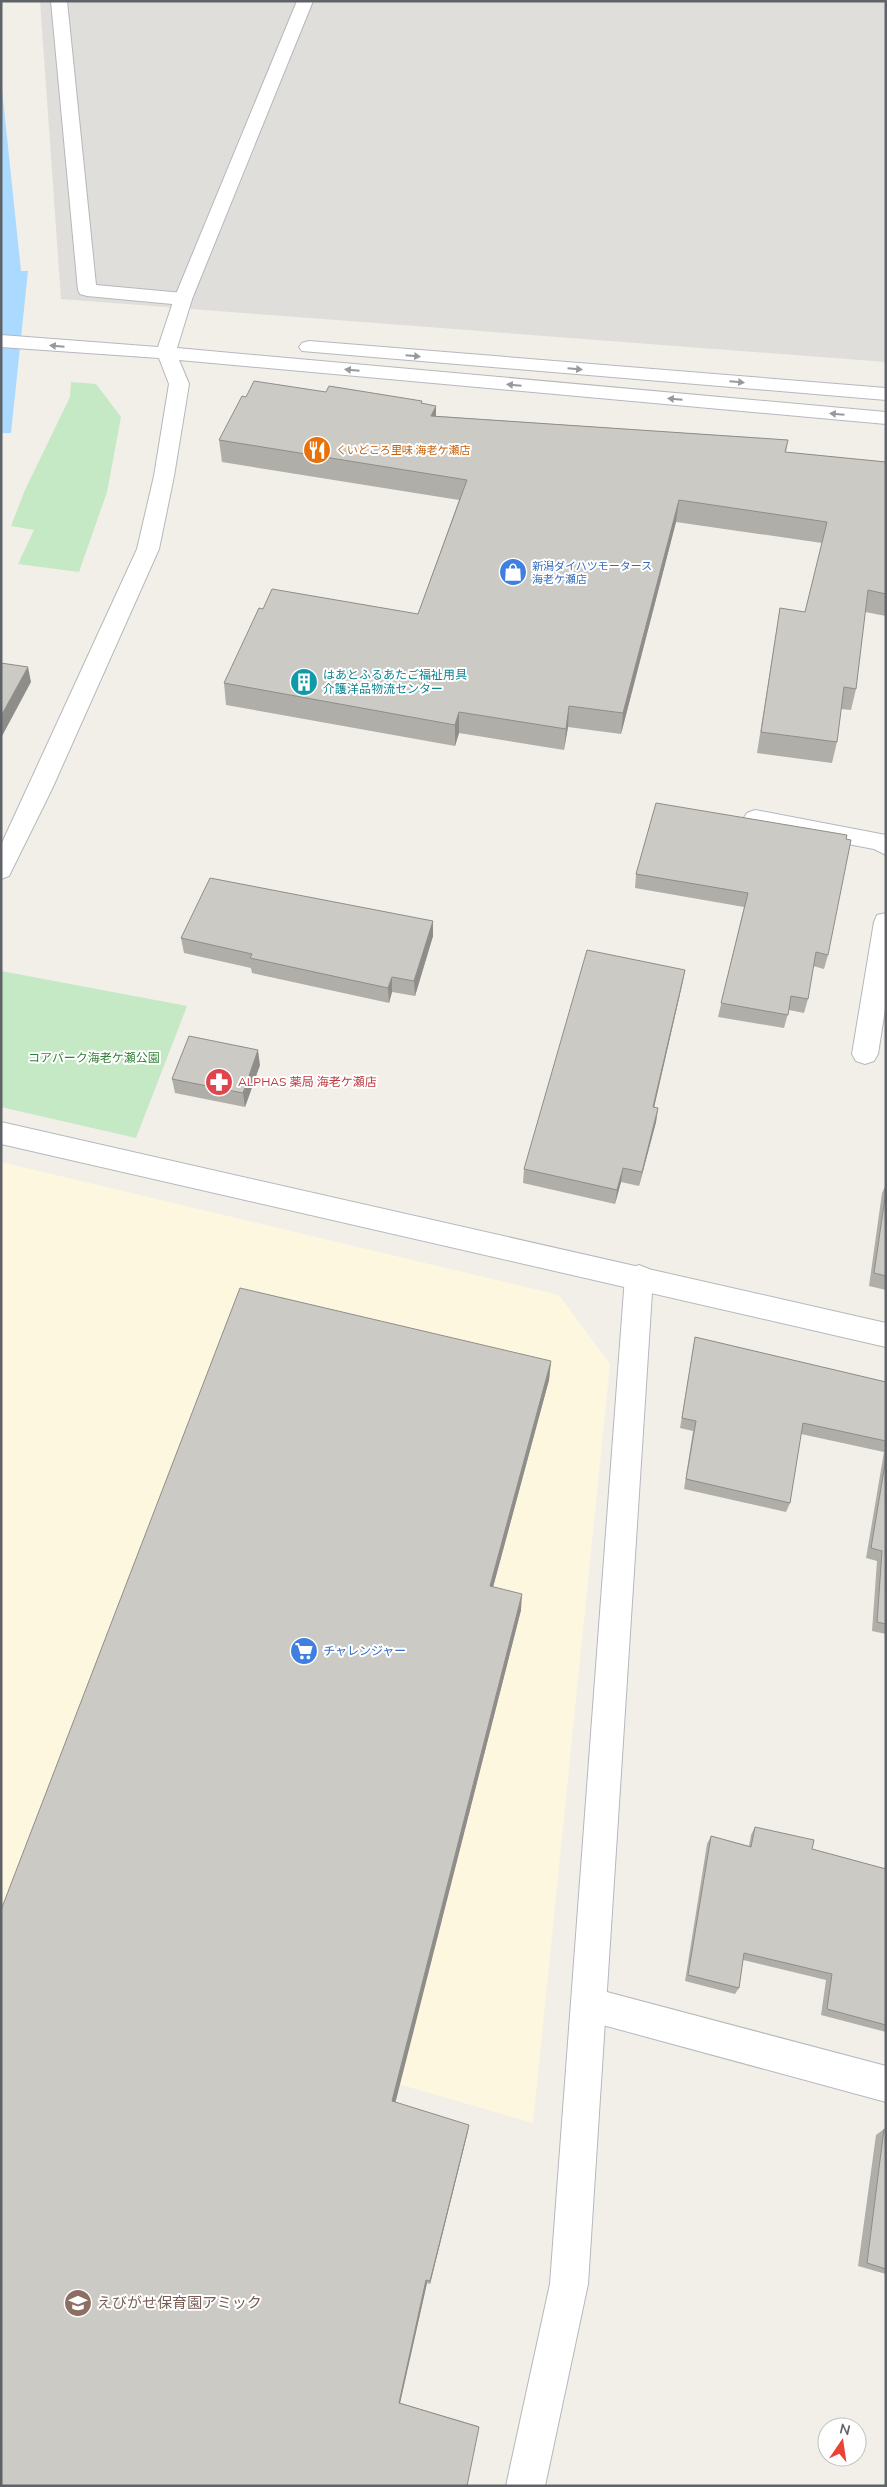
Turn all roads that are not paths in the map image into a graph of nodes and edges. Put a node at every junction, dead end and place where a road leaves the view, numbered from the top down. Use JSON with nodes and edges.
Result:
{"nodes":[{"id":1,"x":60,"y":1,"type":"edge"},
{"id":2,"x":305,"y":1,"type":"edge"},
{"id":3,"x":183,"y":299,"type":"junction"},
{"id":4,"x":41,"y":326,"type":"dead end"},
{"id":5,"x":1,"y":341,"type":"edge"},
{"id":6,"x":260,"y":343,"type":"dead end"},
{"id":7,"x":169,"y":344,"type":"junction"},
{"id":8,"x":290,"y":346,"type":"dead end"},
{"id":9,"x":886,"y":394,"type":"edge"},
{"id":10,"x":886,"y":418,"type":"edge"},
{"id":11,"x":755,"y":819,"type":"edge"},
{"id":12,"x":886,"y":846,"type":"edge"},
{"id":13,"x":1,"y":870,"type":"edge"},
{"id":14,"x":886,"y":922,"type":"edge"},
{"id":15,"x":865,"y":1054,"type":"dead end"},
{"id":16,"x":1,"y":1133,"type":"edge"},
{"id":17,"x":639,"y":1277,"type":"junction"},
{"id":18,"x":886,"y":1335,"type":"edge"},
{"id":19,"x":588,"y":2004,"type":"junction"},
{"id":20,"x":886,"y":2084,"type":"edge"},
{"id":21,"x":525,"y":2486,"type":"edge"}],
"edges":[{"from":1,"to":3,"type":"street"},
{"from":2,"to":3,"type":"street"},
{"from":3,"to":7,"type":"street"},
{"from":4,"to":7,"type":"street"},
{"from":7,"to":5,"type":"street","one_way":true},
{"from":6,"to":7,"type":"street"},
{"from":10,"to":7,"type":"street","one_way":true},
{"from":7,"to":13,"type":"street"},
{"from":8,"to":9,"type":"street","one_way":true},
{"from":11,"to":12,"type":"street"},
{"from":14,"to":15,"type":"street"},
{"from":16,"to":17,"type":"street"},
{"from":17,"to":18,"type":"street"},
{"from":17,"to":19,"type":"street"},
{"from":19,"to":20,"type":"street"},
{"from":19,"to":21,"type":"street"}]}
